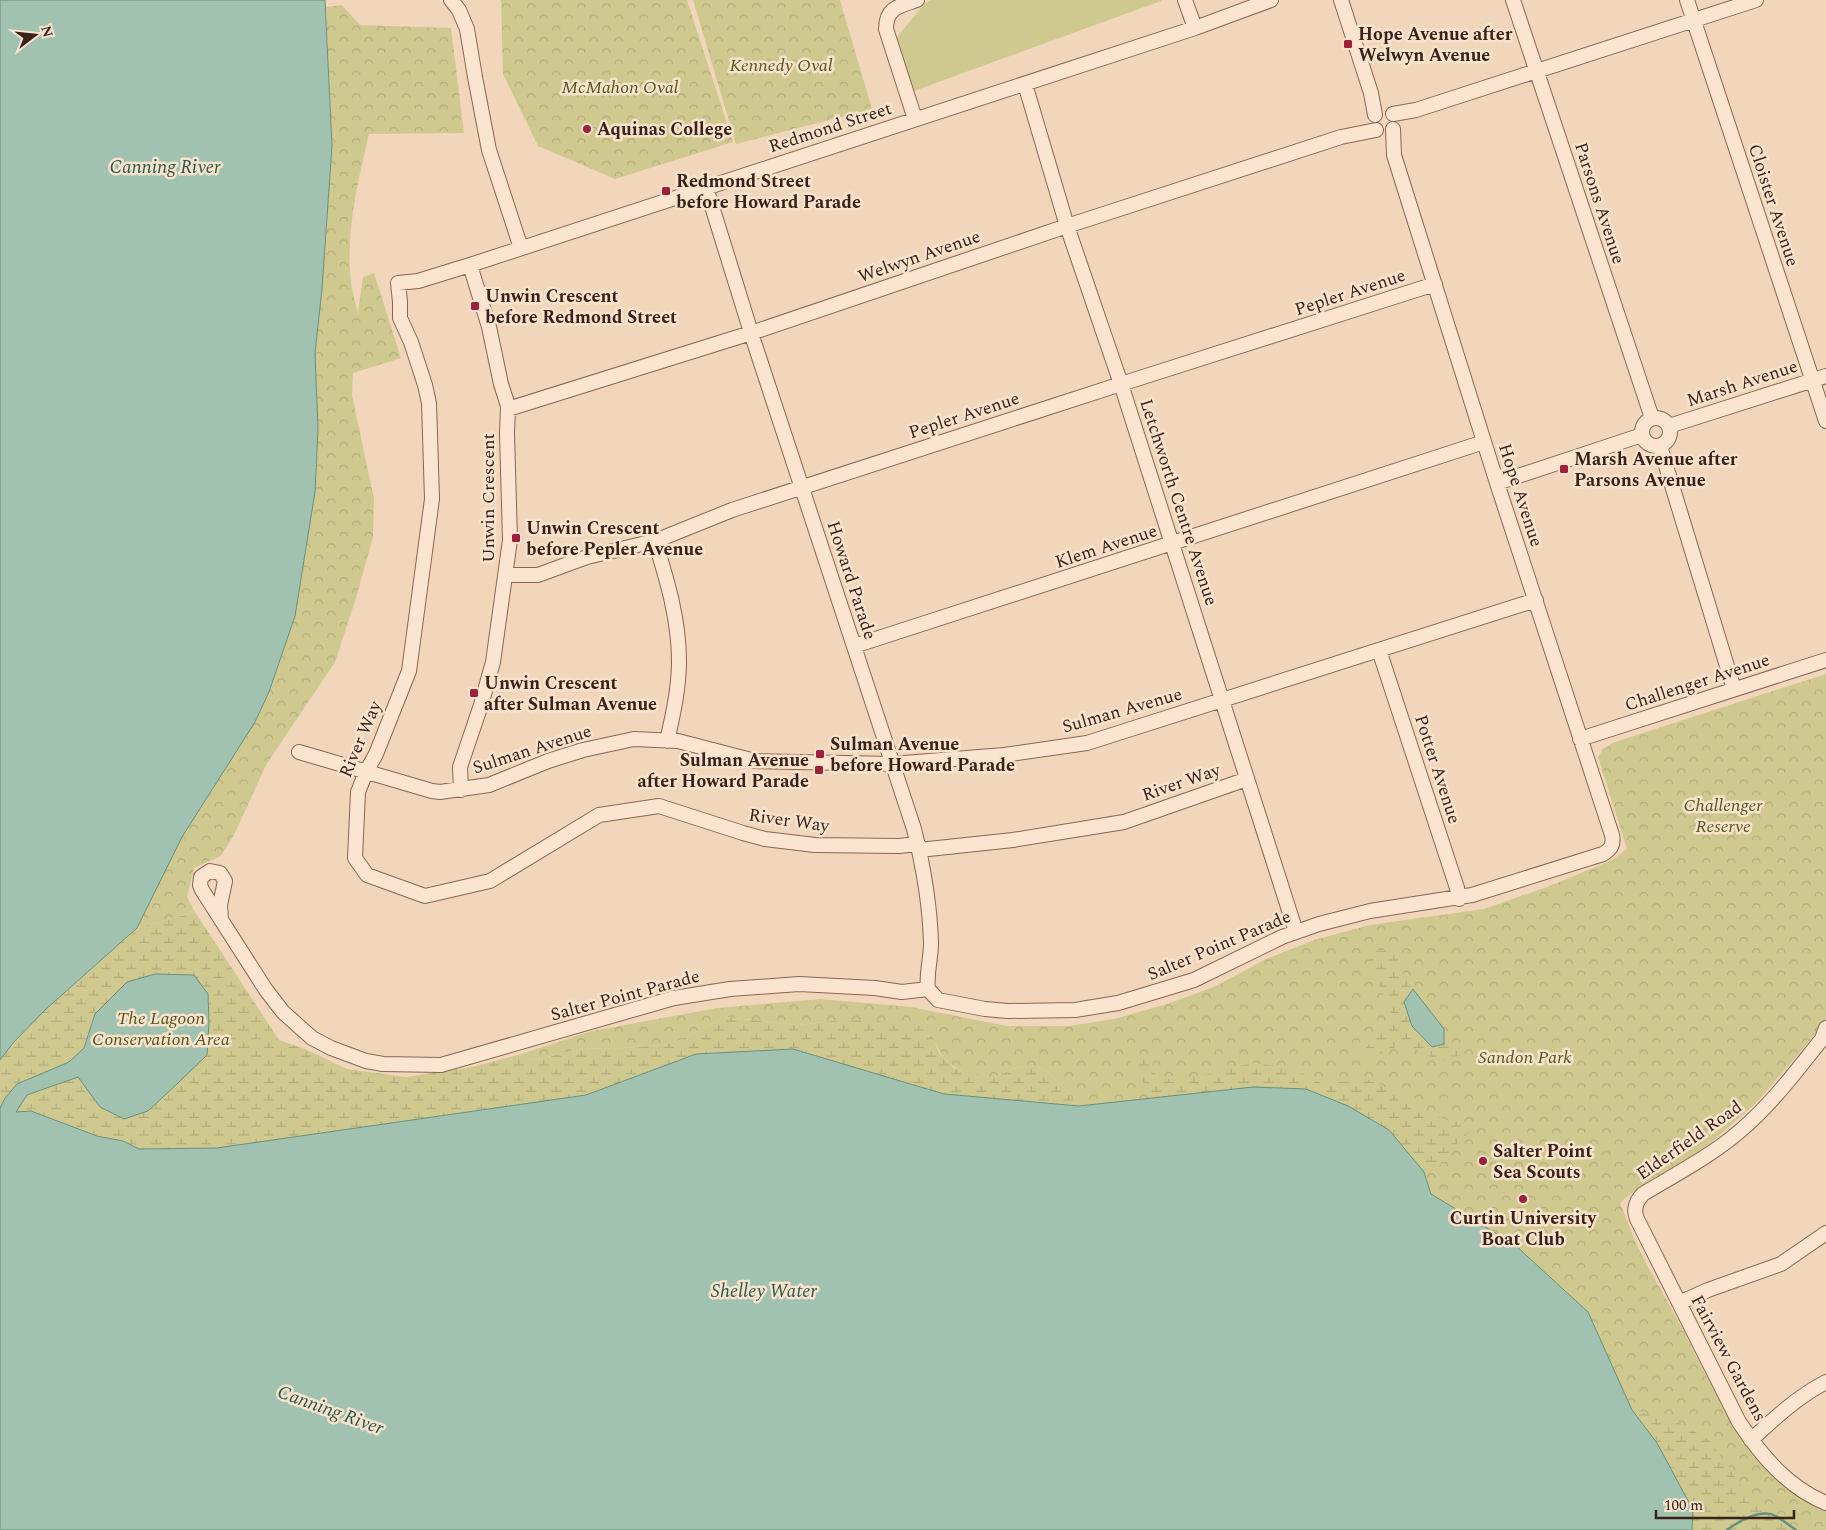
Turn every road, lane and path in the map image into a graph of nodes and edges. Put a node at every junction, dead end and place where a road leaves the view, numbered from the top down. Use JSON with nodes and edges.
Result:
{"nodes":[{"id":1,"x":451,"y":0,"type":"edge"},
{"id":2,"x":917,"y":0,"type":"edge"},
{"id":3,"x":1185,"y":0,"type":"edge"},
{"id":4,"x":1271,"y":0,"type":"edge"},
{"id":5,"x":1341,"y":0,"type":"edge"},
{"id":6,"x":1512,"y":0,"type":"edge"},
{"id":7,"x":1687,"y":0,"type":"edge"},
{"id":8,"x":1756,"y":0,"type":"edge"},
{"id":9,"x":1694,"y":20,"type":"junction"},
{"id":10,"x":1195,"y":28,"type":"junction"},
{"id":11,"x":1536,"y":71,"type":"junction"},
{"id":12,"x":1025,"y":84,"type":"junction"},
{"id":13,"x":915,"y":119,"type":"junction"},
{"id":14,"x":1384,"y":122,"type":"junction"},
{"id":15,"x":706,"y":187,"type":"junction"},
{"id":16,"x":1067,"y":226,"type":"junction"},
{"id":17,"x":521,"y":248,"type":"junction"},
{"id":18,"x":470,"y":265,"type":"junction"},
{"id":19,"x":398,"y":283,"type":"joint"},
{"id":20,"x":1435,"y":284,"type":"junction"},
{"id":21,"x":751,"y":332,"type":"junction"},
{"id":22,"x":1826,"y":376,"type":"edge"},
{"id":23,"x":1812,"y":380,"type":"junction"},
{"id":24,"x":1121,"y":384,"type":"junction"},
{"id":25,"x":508,"y":409,"type":"junction"},
{"id":26,"x":1652,"y":418,"type":"junction"},
{"id":27,"x":1826,"y":421,"type":"edge"},
{"id":28,"x":1669,"y":426,"type":"junction"},
{"id":29,"x":1642,"y":435,"type":"junction"},
{"id":30,"x":1484,"y":442,"type":"junction"},
{"id":31,"x":1660,"y":446,"type":"junction"},
{"id":32,"x":1497,"y":483,"type":"junction"},
{"id":33,"x":803,"y":488,"type":"junction"},
{"id":34,"x":655,"y":541,"type":"junction"},
{"id":35,"x":1172,"y":544,"type":"junction"},
{"id":36,"x":506,"y":575,"type":"junction"},
{"id":37,"x":1536,"y":600,"type":"junction"},
{"id":38,"x":854,"y":646,"type":"junction"},
{"id":39,"x":1379,"y":650,"type":"junction"},
{"id":40,"x":1826,"y":660,"type":"edge"},
{"id":41,"x":1734,"y":689,"type":"junction"},
{"id":42,"x":1222,"y":701,"type":"junction"},
{"id":43,"x":1580,"y":739,"type":"junction"},
{"id":44,"x":667,"y":740,"type":"junction"},
{"id":45,"x":299,"y":752,"type":"dead end"},
{"id":46,"x":892,"y":764,"type":"junction"},
{"id":47,"x":366,"y":772,"type":"junction"},
{"id":48,"x":1247,"y":779,"type":"junction"},
{"id":49,"x":461,"y":790,"type":"junction"},
{"id":50,"x":1613,"y":846,"type":"joint"},
{"id":51,"x":918,"y":847,"type":"junction"},
{"id":52,"x":1459,"y":899,"type":"junction"},
{"id":53,"x":221,"y":919,"type":"dead end"},
{"id":54,"x":1296,"y":932,"type":"junction"},
{"id":55,"x":928,"y":989,"type":"junction"},
{"id":56,"x":1825,"y":1035,"type":"edge"},
{"id":57,"x":1636,"y":1204,"type":"joint"},
{"id":58,"x":1826,"y":1233,"type":"edge"},
{"id":59,"x":1679,"y":1303,"type":"junction"},
{"id":60,"x":1826,"y":1382,"type":"edge"},
{"id":61,"x":1751,"y":1440,"type":"junction"},
{"id":62,"x":1826,"y":1503,"type":"edge"}],
"edges":[{"from":1,"to":17,"type":"street"},
{"from":2,"to":13,"type":"street"},
{"from":3,"to":10,"type":"street"},
{"from":4,"to":10,"type":"street","name":"Redmond Street"},
{"from":5,"to":14,"type":"street","name":"Hope Avenue"},
{"from":6,"to":11,"type":"street","name":"Parsons Avenue"},
{"from":7,"to":9,"type":"street","name":"Cloister Avenue"},
{"from":8,"to":9,"type":"street","name":"Welwyn Avenue"},
{"from":9,"to":11,"type":"street","name":"Welwyn Avenue"},
{"from":9,"to":23,"type":"street","name":"Cloister Avenue"},
{"from":10,"to":12,"type":"street","name":"Redmond Street"},
{"from":11,"to":14,"type":"street","name":"Welwyn Avenue"},
{"from":11,"to":26,"type":"street","name":"Parsons Avenue"},
{"from":12,"to":13,"type":"street","name":"Redmond Street"},
{"from":12,"to":16,"type":"street","name":"Letchworth Centre Avenue"},
{"from":13,"to":15,"type":"street","name":"Redmond Street"},
{"from":14,"to":16,"type":"street","name":"Welwyn Avenue"},
{"from":14,"to":20,"type":"street","name":"Hope Avenue"},
{"from":15,"to":17,"type":"street","name":"Redmond Street"},
{"from":15,"to":21,"type":"street","name":"Howard Parade"},
{"from":16,"to":21,"type":"street","name":"Welwyn Avenue"},
{"from":16,"to":24,"type":"street","name":"Letchworth Centre Avenue"},
{"from":17,"to":18,"type":"street","name":"Redmond Street"},
{"from":18,"to":19,"type":"street","name":"Redmond Street"},
{"from":18,"to":25,"type":"street","name":"Unwin Crescent"},
{"from":19,"to":47,"type":"street","name":"River Way"},
{"from":20,"to":24,"type":"street","name":"Pepler Avenue"},
{"from":20,"to":30,"type":"street","name":"Hope Avenue"},
{"from":21,"to":25,"type":"street","name":"Welwyn Avenue"},
{"from":21,"to":33,"type":"street","name":"Howard Parade"},
{"from":22,"to":23,"type":"street","name":"Marsh Avenue"},
{"from":23,"to":27,"type":"street","name":"Cloister Avenue"},
{"from":23,"to":28,"type":"street","name":"Marsh Avenue"},
{"from":24,"to":33,"type":"street","name":"Pepler Avenue"},
{"from":24,"to":35,"type":"street","name":"Letchworth Centre Avenue"},
{"from":25,"to":36,"type":"street","name":"Unwin Crescent"},
{"from":26,"to":28,"type":"street"},
{"from":26,"to":29,"type":"street"},
{"from":28,"to":31,"type":"street"},
{"from":29,"to":31,"type":"street"},
{"from":29,"to":32,"type":"street"},
{"from":30,"to":32,"type":"street","name":"Hope Avenue"},
{"from":30,"to":35,"type":"street","name":"Klem Avenue"},
{"from":31,"to":41,"type":"street"},
{"from":32,"to":37,"type":"street","name":"Hope Avenue"},
{"from":33,"to":34,"type":"street","name":"Pepler Avenue"},
{"from":33,"to":38,"type":"street","name":"Howard Parade"},
{"from":34,"to":36,"type":"street","name":"Pepler Avenue"},
{"from":34,"to":44,"type":"street"},
{"from":35,"to":38,"type":"street","name":"Klem Avenue"},
{"from":35,"to":42,"type":"street","name":"Letchworth Centre Avenue"},
{"from":36,"to":49,"type":"street","name":"Unwin Crescent"},
{"from":37,"to":39,"type":"street","name":"Sulman Avenue"},
{"from":37,"to":43,"type":"street","name":"Hope Avenue"},
{"from":38,"to":46,"type":"street","name":"Howard Parade"},
{"from":39,"to":42,"type":"street","name":"Sulman Avenue"},
{"from":39,"to":52,"type":"street","name":"Potter Avenue"},
{"from":40,"to":41,"type":"street","name":"Challenger Avenue"},
{"from":41,"to":43,"type":"street","name":"Challenger Avenue"},
{"from":42,"to":46,"type":"street","name":"Sulman Avenue"},
{"from":42,"to":48,"type":"street","name":"Letchworth Centre Avenue"},
{"from":43,"to":50,"type":"street","name":"Hope Avenue"},
{"from":44,"to":46,"type":"street","name":"Sulman Avenue"},
{"from":44,"to":49,"type":"street","name":"Sulman Avenue"},
{"from":45,"to":47,"type":"street","name":"Sulman Avenue"},
{"from":46,"to":51,"type":"street","name":"Howard Parade"},
{"from":47,"to":49,"type":"street","name":"Sulman Avenue"},
{"from":47,"to":51,"type":"street","name":"River Way"},
{"from":48,"to":51,"type":"street","name":"River Way"},
{"from":48,"to":54,"type":"street","name":"Letchworth Centre Avenue"},
{"from":50,"to":52,"type":"street","name":"Salter Point Parade"},
{"from":51,"to":55,"type":"street","name":"Howard Parade"},
{"from":52,"to":54,"type":"street","name":"Salter Point Parade"},
{"from":53,"to":55,"type":"street","name":"Salter Point Parade"},
{"from":54,"to":55,"type":"street","name":"Salter Point Parade"},
{"from":56,"to":57,"type":"street","name":"Elderfield Road"},
{"from":57,"to":59,"type":"street","name":"Fairview Gardens"},
{"from":58,"to":59,"type":"street"},
{"from":59,"to":61,"type":"street","name":"Fairview Gardens"},
{"from":60,"to":61,"type":"street"},
{"from":61,"to":62,"type":"street","name":"Fairview Gardens"}]}
